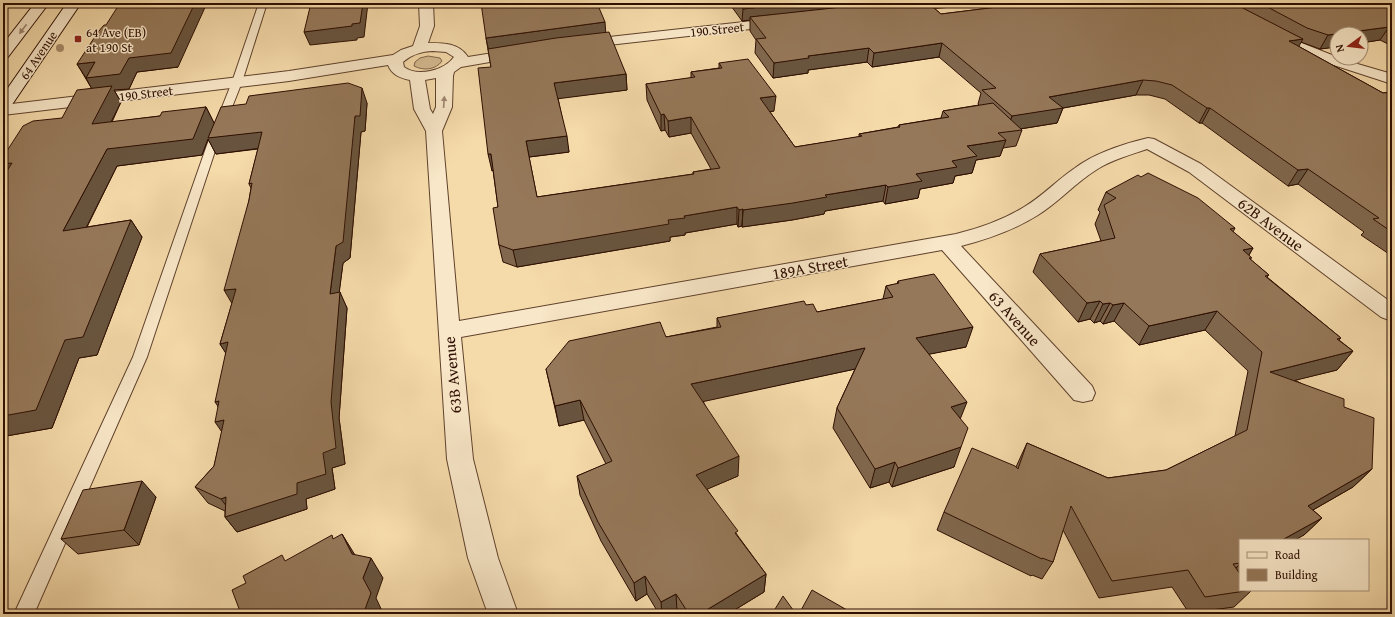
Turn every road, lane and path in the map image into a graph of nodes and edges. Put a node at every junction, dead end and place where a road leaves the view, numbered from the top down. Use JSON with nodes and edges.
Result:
{"nodes":[{"id":1,"x":42,"y":3,"type":"edge"},
{"id":2,"x":74,"y":3,"type":"edge"},
{"id":3,"x":263,"y":3,"type":"edge"},
{"id":4,"x":426,"y":3,"type":"edge"},
{"id":5,"x":946,"y":3,"type":"edge"},
{"id":6,"x":891,"y":9,"type":"edge"},
{"id":7,"x":796,"y":20,"type":"edge"},
{"id":8,"x":427,"y":26,"type":"junction"},
{"id":9,"x":1266,"y":31,"type":"edge"},
{"id":10,"x":566,"y":46,"type":"edge"},
{"id":11,"x":442,"y":47,"type":"junction"},
{"id":12,"x":418,"y":49,"type":"junction"},
{"id":13,"x":535,"y":50,"type":"edge"},
{"id":14,"x":3,"y":54,"type":"edge"},
{"id":15,"x":455,"y":62,"type":"junction"},
{"id":16,"x":399,"y":65,"type":"junction"},
{"id":17,"x":417,"y":76,"type":"junction"},
{"id":18,"x":1392,"y":79,"type":"edge"},
{"id":19,"x":237,"y":82,"type":"junction"},
{"id":20,"x":3,"y":106,"type":"edge"},
{"id":21,"x":3,"y":110,"type":"edge"},
{"id":22,"x":434,"y":131,"type":"junction"},
{"id":23,"x":1148,"y":143,"type":"joint"},
{"id":24,"x":947,"y":243,"type":"junction"},
{"id":25,"x":1389,"y":312,"type":"dead end"},
{"id":26,"x":449,"y":331,"type":"junction"},
{"id":27,"x":1083,"y":393,"type":"dead end"},
{"id":28,"x":24,"y":614,"type":"edge"},
{"id":29,"x":503,"y":614,"type":"edge"}],
"edges":[{"from":1,"to":14,"type":"street","name":"64 Avenue","one_way":true},
{"from":2,"to":20,"type":"street","name":"64 Avenue"},
{"from":3,"to":19,"type":"lane"},
{"from":4,"to":8,"type":"street"},
{"from":5,"to":6,"type":"street"},
{"from":7,"to":10,"type":"street","name":"190 Street"},
{"from":8,"to":11,"type":"street"},
{"from":8,"to":12,"type":"street"},
{"from":9,"to":18,"type":"street"},
{"from":11,"to":12,"type":"street"},
{"from":11,"to":15,"type":"street"},
{"from":12,"to":16,"type":"street"},
{"from":13,"to":15,"type":"street"},
{"from":15,"to":17,"type":"street"},
{"from":22,"to":15,"type":"street","name":"63B Avenue","one_way":true},
{"from":16,"to":17,"type":"street"},
{"from":16,"to":19,"type":"street","name":"190 Street"},
{"from":17,"to":22,"type":"street","name":"63B Avenue"},
{"from":19,"to":21,"type":"street","name":"190 Street"},
{"from":19,"to":28,"type":"lane"},
{"from":22,"to":26,"type":"street","name":"63B Avenue"},
{"from":23,"to":24,"type":"street","name":"189A Street"},
{"from":23,"to":25,"type":"street","name":"62B Avenue"},
{"from":24,"to":26,"type":"street","name":"189A Street"},
{"from":24,"to":27,"type":"street","name":"63 Avenue"},
{"from":26,"to":29,"type":"street","name":"63B Avenue"}]}
